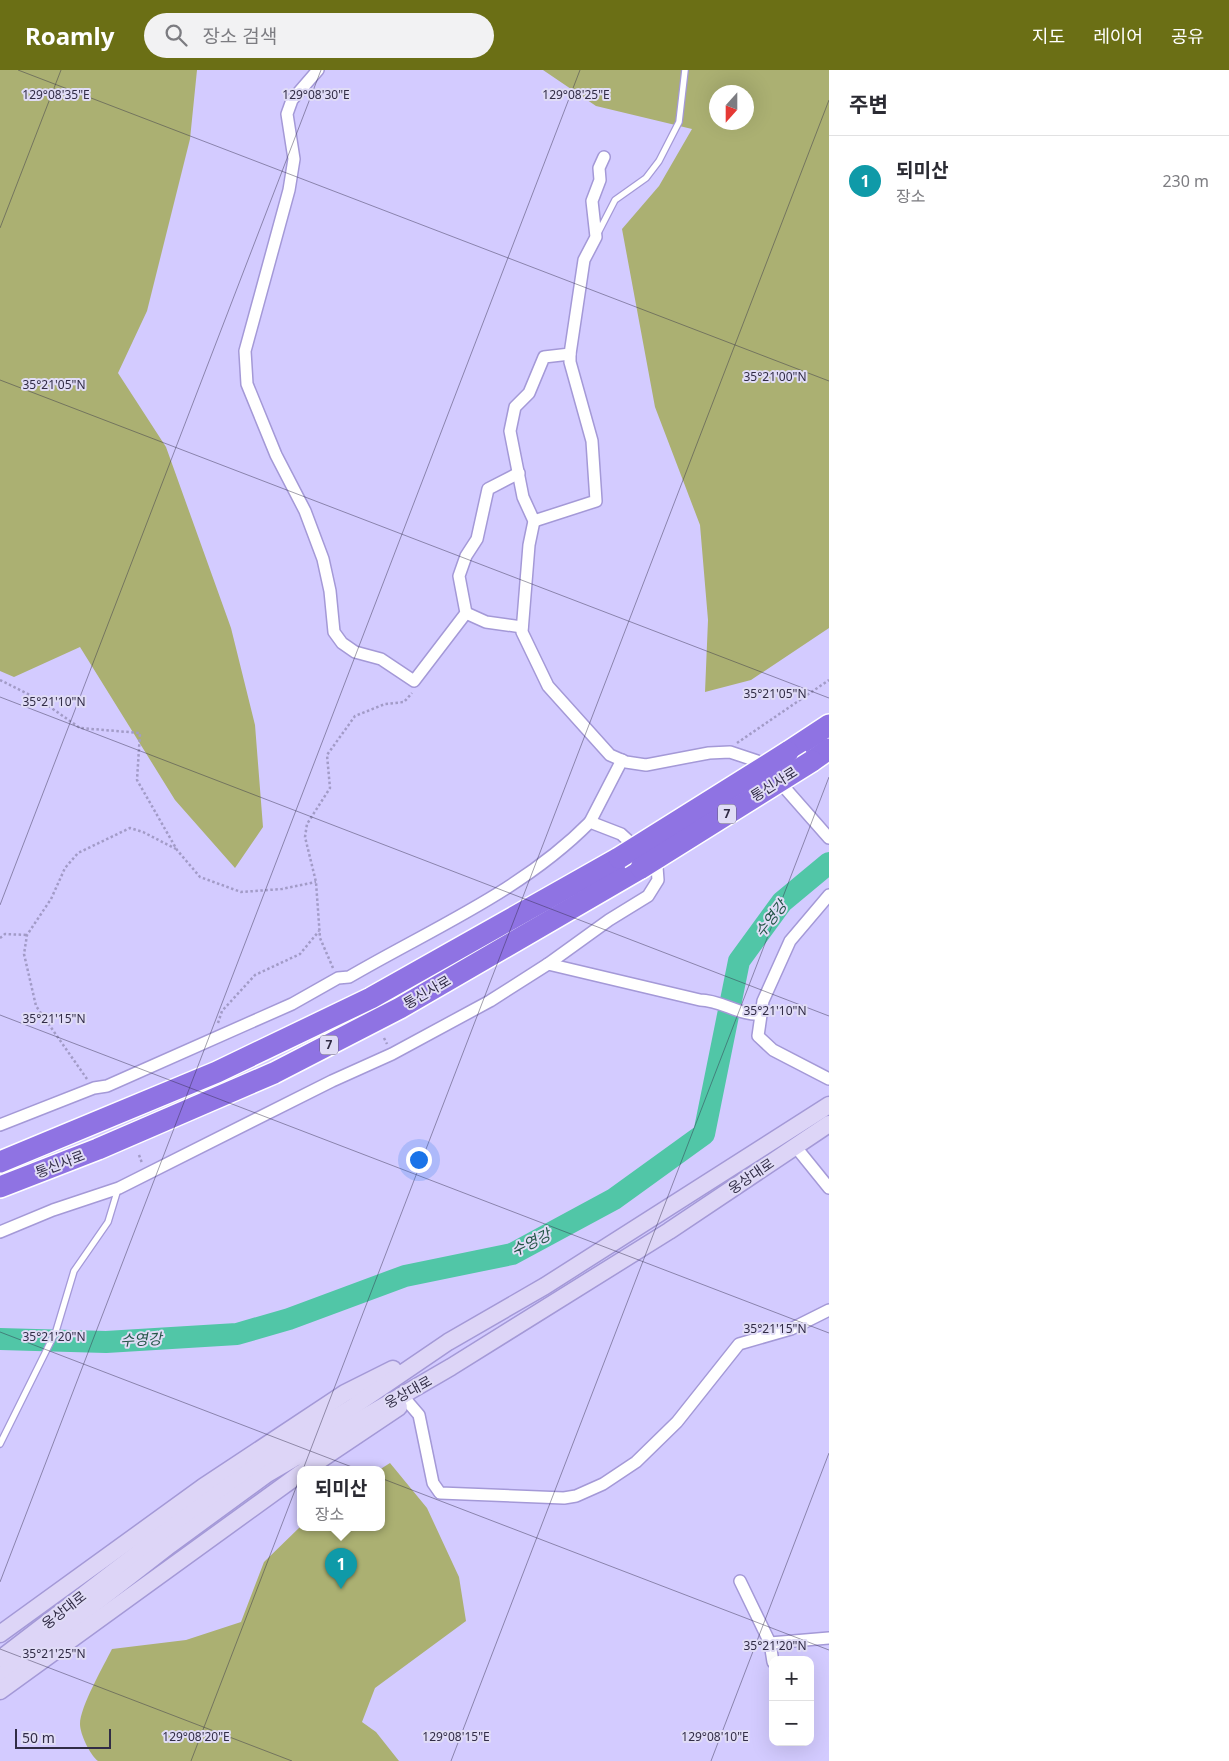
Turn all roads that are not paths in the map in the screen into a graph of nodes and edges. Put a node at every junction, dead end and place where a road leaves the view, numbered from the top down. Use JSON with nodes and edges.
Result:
{"nodes":[{"id":1,"x":318,"y":70,"type":"edge"},
{"id":2,"x":685,"y":70,"type":"edge"},
{"id":3,"x":604,"y":156,"type":"dead end"},
{"id":4,"x":596,"y":237,"type":"junction"},
{"id":5,"x":570,"y":354,"type":"junction"},
{"id":6,"x":518,"y":473,"type":"junction"},
{"id":7,"x":534,"y":521,"type":"junction"},
{"id":8,"x":466,"y":613,"type":"junction"},
{"id":9,"x":522,"y":627,"type":"junction"},
{"id":10,"x":829,"y":725,"type":"edge"},
{"id":11,"x":820,"y":755,"type":"edge"},
{"id":12,"x":622,"y":760,"type":"junction"},
{"id":13,"x":590,"y":822,"type":"junction"},
{"id":14,"x":826,"y":833,"type":"edge"},
{"id":15,"x":829,"y":895,"type":"edge"},
{"id":16,"x":548,"y":964,"type":"junction"},
{"id":17,"x":757,"y":1015,"type":"junction"},
{"id":18,"x":829,"y":1079,"type":"edge"},
{"id":19,"x":829,"y":1105,"type":"edge"},
{"id":20,"x":829,"y":1124,"type":"edge"},
{"id":21,"x":0,"y":1125,"type":"edge"},
{"id":22,"x":795,"y":1146,"type":"junction"},
{"id":23,"x":0,"y":1162,"type":"edge"},
{"id":24,"x":0,"y":1187,"type":"edge"},
{"id":25,"x":118,"y":1188,"type":"junction"},
{"id":26,"x":829,"y":1188,"type":"edge"},
{"id":27,"x":0,"y":1232,"type":"edge"},
{"id":28,"x":829,"y":1310,"type":"edge"},
{"id":29,"x":448,"y":1342,"type":"junction"},
{"id":30,"x":451,"y":1367,"type":"junction"},
{"id":31,"x":408,"y":1402,"type":"junction"},
{"id":32,"x":0,"y":1444,"type":"edge"},
{"id":33,"x":312,"y":1466,"type":"edge"},
{"id":34,"x":297,"y":1476,"type":"edge"},
{"id":35,"x":740,"y":1581,"type":"dead end"},
{"id":36,"x":0,"y":1634,"type":"edge"},
{"id":37,"x":829,"y":1638,"type":"edge"},
{"id":38,"x":770,"y":1643,"type":"junction"},
{"id":39,"x":31,"y":1645,"type":"junction"},
{"id":40,"x":772,"y":1656,"type":"edge"},
{"id":41,"x":0,"y":1659,"type":"edge"},
{"id":42,"x":0,"y":1677,"type":"edge"},
{"id":43,"x":0,"y":1691,"type":"edge"}],
"edges":[{"from":1,"to":8,"type":"street"},
{"from":2,"to":4,"type":"lane"},
{"from":3,"to":4,"type":"street"},
{"from":4,"to":5,"type":"street"},
{"from":5,"to":6,"type":"street"},
{"from":5,"to":7,"type":"street"},
{"from":6,"to":7,"type":"street"},
{"from":6,"to":8,"type":"street"},
{"from":7,"to":9,"type":"street"},
{"from":8,"to":9,"type":"street"},
{"from":9,"to":12,"type":"street"},
{"from":10,"to":23,"type":"highway","name":"통신사로","number":"7","bridge":true},
{"from":11,"to":24,"type":"highway","name":"통신사로","number":"7","bridge":true},
{"from":12,"to":13,"type":"street"},
{"from":12,"to":14,"type":"street"},
{"from":13,"to":16,"type":"street"},
{"from":13,"to":21,"type":"street"},
{"from":15,"to":17,"type":"street"},
{"from":16,"to":17,"type":"street"},
{"from":16,"to":25,"type":"street"},
{"from":17,"to":18,"type":"street"},
{"from":19,"to":29,"type":"main road","name":"웅상대로"},
{"from":20,"to":22,"type":"main road","name":"웅상대로"},
{"from":22,"to":26,"type":"street"},
{"from":22,"to":30,"type":"main road","name":"웅상대로"},
{"from":25,"to":27,"type":"street"},
{"from":25,"to":32,"type":"lane"},
{"from":28,"to":31,"type":"street"},
{"from":29,"to":36,"type":"main road"},
{"from":29,"to":39,"type":"main road","name":"웅상대로"},
{"from":30,"to":31,"type":"main road"},
{"from":30,"to":39,"type":"main road","name":"웅상대로"},
{"from":31,"to":33,"type":"main road"},
{"from":34,"to":43,"type":"main road"},
{"from":35,"to":38,"type":"street"},
{"from":37,"to":38,"type":"street"},
{"from":38,"to":40,"type":"street"},
{"from":39,"to":41,"type":"main road"},
{"from":39,"to":42,"type":"main road","name":"웅상대로"}]}
